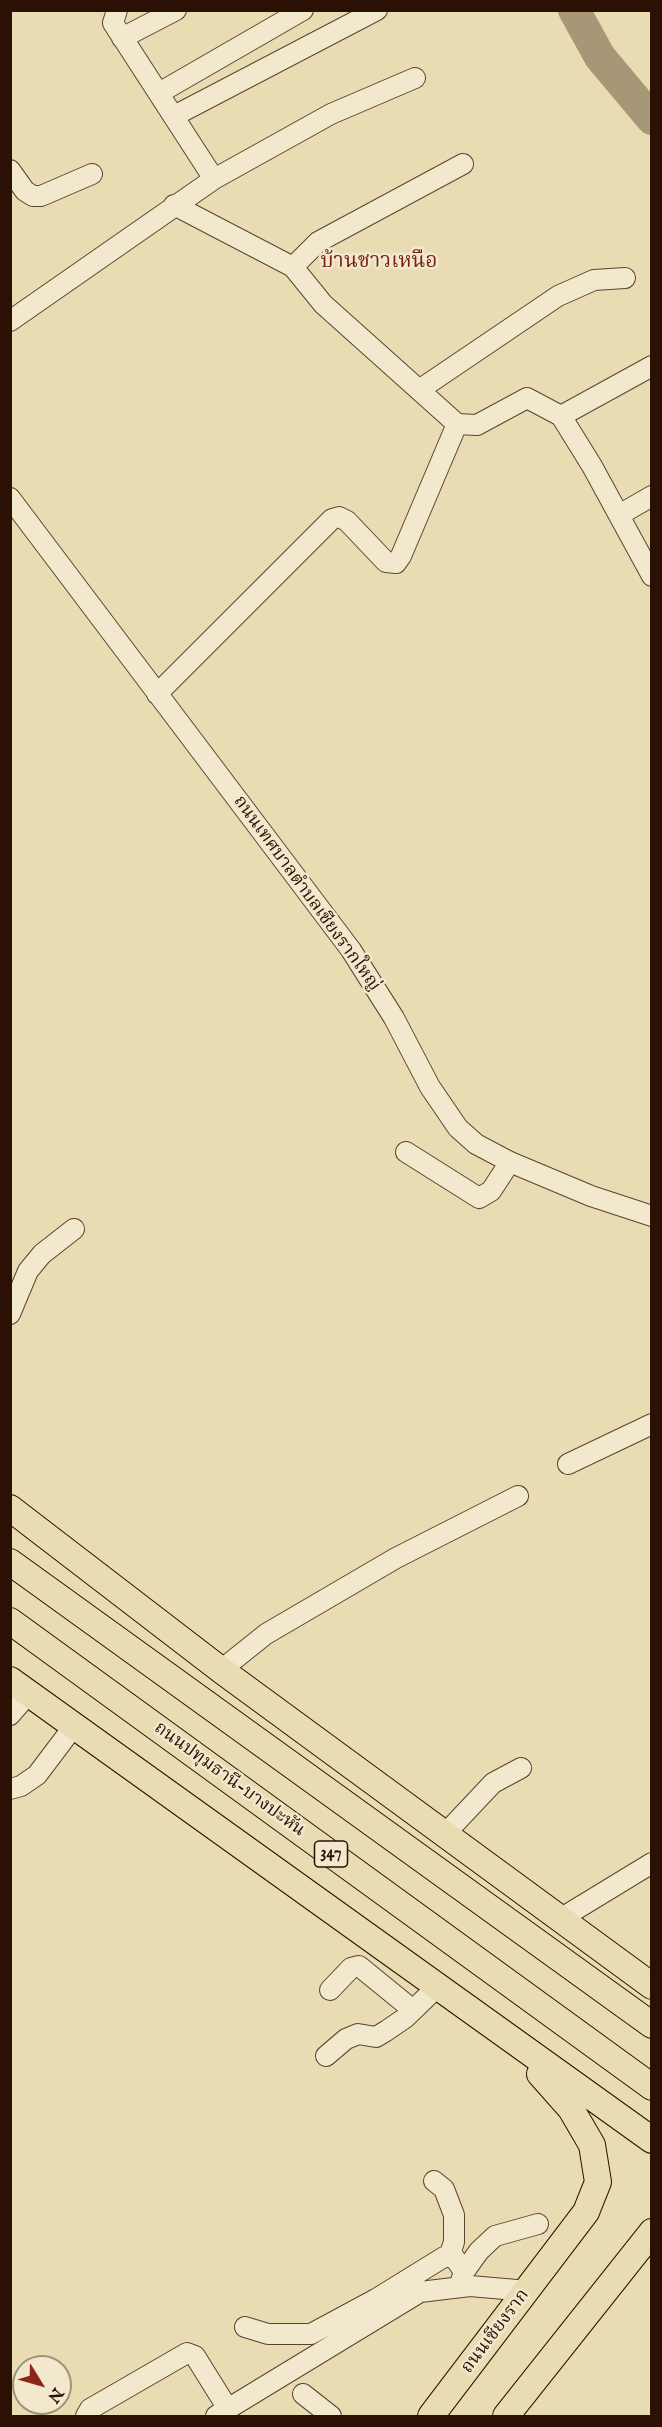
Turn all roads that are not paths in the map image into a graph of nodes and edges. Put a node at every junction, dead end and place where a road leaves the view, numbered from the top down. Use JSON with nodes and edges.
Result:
{"nodes":[{"id":1,"x":117,"y":10,"type":"edge"},
{"id":2,"x":176,"y":10,"type":"edge"},
{"id":3,"x":303,"y":10,"type":"edge"},
{"id":4,"x":377,"y":10,"type":"edge"},
{"id":5,"x":122,"y":38,"type":"junction"},
{"id":6,"x":415,"y":78,"type":"dead end"},
{"id":7,"x":159,"y":93,"type":"junction"},
{"id":8,"x":174,"y":116,"type":"junction"},
{"id":9,"x":462,"y":164,"type":"dead end"},
{"id":10,"x":10,"y":170,"type":"edge"},
{"id":11,"x":92,"y":174,"type":"dead end"},
{"id":12,"x":214,"y":179,"type":"junction"},
{"id":13,"x":174,"y":205,"type":"junction"},
{"id":14,"x":293,"y":267,"type":"junction"},
{"id":15,"x":626,"y":278,"type":"dead end"},
{"id":16,"x":10,"y":321,"type":"edge"},
{"id":17,"x":651,"y":366,"type":"edge"},
{"id":18,"x":419,"y":390,"type":"junction"},
{"id":19,"x":561,"y":416,"type":"junction"},
{"id":20,"x":458,"y":424,"type":"junction"},
{"id":21,"x":651,"y":496,"type":"edge"},
{"id":22,"x":10,"y":498,"type":"edge"},
{"id":23,"x":619,"y":515,"type":"junction"},
{"id":24,"x":651,"y":576,"type":"edge"},
{"id":25,"x":157,"y":694,"type":"junction"},
{"id":26,"x":406,"y":1152,"type":"dead end"},
{"id":27,"x":510,"y":1162,"type":"junction"},
{"id":28,"x":651,"y":1216,"type":"edge"},
{"id":29,"x":74,"y":1229,"type":"dead end"},
{"id":30,"x":10,"y":1314,"type":"edge"},
{"id":31,"x":651,"y":1424,"type":"edge"},
{"id":32,"x":568,"y":1464,"type":"dead end"},
{"id":33,"x":518,"y":1496,"type":"dead end"},
{"id":34,"x":10,"y":1508,"type":"edge"},
{"id":35,"x":10,"y":1562,"type":"edge"},
{"id":36,"x":10,"y":1621,"type":"edge"},
{"id":37,"x":221,"y":1670,"type":"junction"},
{"id":38,"x":20,"y":1687,"type":"edge"},
{"id":39,"x":10,"y":1715,"type":"edge"},
{"id":40,"x":74,"y":1726,"type":"junction"},
{"id":41,"x":521,"y":1768,"type":"dead end"},
{"id":42,"x":10,"y":1789,"type":"edge"},
{"id":43,"x":446,"y":1834,"type":"junction"},
{"id":44,"x":651,"y":1863,"type":"edge"},
{"id":45,"x":560,"y":1919,"type":"junction"},
{"id":46,"x":651,"y":1986,"type":"edge"},
{"id":47,"x":436,"y":1987,"type":"junction"},
{"id":48,"x":330,"y":1990,"type":"dead end"},
{"id":49,"x":413,"y":2010,"type":"junction"},
{"id":50,"x":651,"y":2025,"type":"edge"},
{"id":51,"x":490,"y":2026,"type":"junction"},
{"id":52,"x":326,"y":2056,"type":"dead end"},
{"id":53,"x":651,"y":2087,"type":"edge"},
{"id":54,"x":651,"y":2140,"type":"edge"},
{"id":55,"x":434,"y":2181,"type":"dead end"},
{"id":56,"x":538,"y":2224,"type":"dead end"},
{"id":57,"x":651,"y":2232,"type":"edge"},
{"id":58,"x":449,"y":2258,"type":"junction"},
{"id":59,"x":462,"y":2280,"type":"junction"},
{"id":60,"x":528,"y":2291,"type":"junction"},
{"id":61,"x":245,"y":2327,"type":"dead end"},
{"id":62,"x":303,"y":2394,"type":"dead end"},
{"id":63,"x":222,"y":2413,"type":"edge"},
{"id":64,"x":322,"y":2414,"type":"edge"},
{"id":65,"x":86,"y":2416,"type":"edge"},
{"id":66,"x":431,"y":2416,"type":"edge"},
{"id":67,"x":506,"y":2416,"type":"edge"}],
"edges":[{"from":1,"to":5,"type":"street"},
{"from":2,"to":5,"type":"street"},
{"from":3,"to":7,"type":"street"},
{"from":4,"to":8,"type":"street"},
{"from":5,"to":7,"type":"street"},
{"from":6,"to":12,"type":"street"},
{"from":7,"to":8,"type":"street"},
{"from":8,"to":12,"type":"street"},
{"from":9,"to":14,"type":"street"},
{"from":10,"to":11,"type":"street"},
{"from":12,"to":13,"type":"street"},
{"from":13,"to":14,"type":"street"},
{"from":13,"to":16,"type":"street"},
{"from":14,"to":18,"type":"street"},
{"from":15,"to":18,"type":"street"},
{"from":17,"to":19,"type":"street"},
{"from":18,"to":20,"type":"street"},
{"from":19,"to":20,"type":"street"},
{"from":19,"to":23,"type":"street"},
{"from":20,"to":25,"type":"street"},
{"from":21,"to":23,"type":"street"},
{"from":22,"to":25,"type":"street","name":"ถนนเทศบาลตำบลเชียงรากใหญ่"},
{"from":23,"to":24,"type":"street"},
{"from":25,"to":27,"type":"street","name":"ถนนเทศบาลตำบลเชียงรากใหญ่"},
{"from":26,"to":27,"type":"street"},
{"from":27,"to":28,"type":"street","name":"ถนนเทศบาลตำบลเชียงรากใหญ่"},
{"from":29,"to":30,"type":"street"},
{"from":31,"to":32,"type":"street"},
{"from":33,"to":37,"type":"street"},
{"from":34,"to":37,"type":"main road"},
{"from":35,"to":50,"type":"main road"},
{"from":36,"to":53,"type":"main road","name":"ถนนปทุมธานี-บางปะหัน","number":"347"},
{"from":37,"to":43,"type":"main road"},
{"from":38,"to":39,"type":"street"},
{"from":38,"to":40,"type":"main road","number":"347"},
{"from":40,"to":42,"type":"street"},
{"from":40,"to":47,"type":"main road","number":"347"},
{"from":41,"to":43,"type":"street"},
{"from":43,"to":45,"type":"main road"},
{"from":44,"to":45,"type":"street"},
{"from":45,"to":46,"type":"main road"},
{"from":47,"to":49,"type":"street"},
{"from":47,"to":51,"type":"main road","number":"347"},
{"from":48,"to":49,"type":"street"},
{"from":49,"to":52,"type":"street"},
{"from":51,"to":54,"type":"main road","number":"347"},
{"from":51,"to":60,"type":"main road","name":"ถนนเชียงราก"},
{"from":55,"to":58,"type":"street"},
{"from":56,"to":59,"type":"street"},
{"from":57,"to":67,"type":"main road"},
{"from":58,"to":59,"type":"street"},
{"from":58,"to":61,"type":"street"},
{"from":59,"to":60,"type":"street"},
{"from":59,"to":63,"type":"street"},
{"from":60,"to":66,"type":"main road","name":"ถนนเชียงราก"},
{"from":62,"to":64,"type":"street"},
{"from":63,"to":65,"type":"street"}]}
